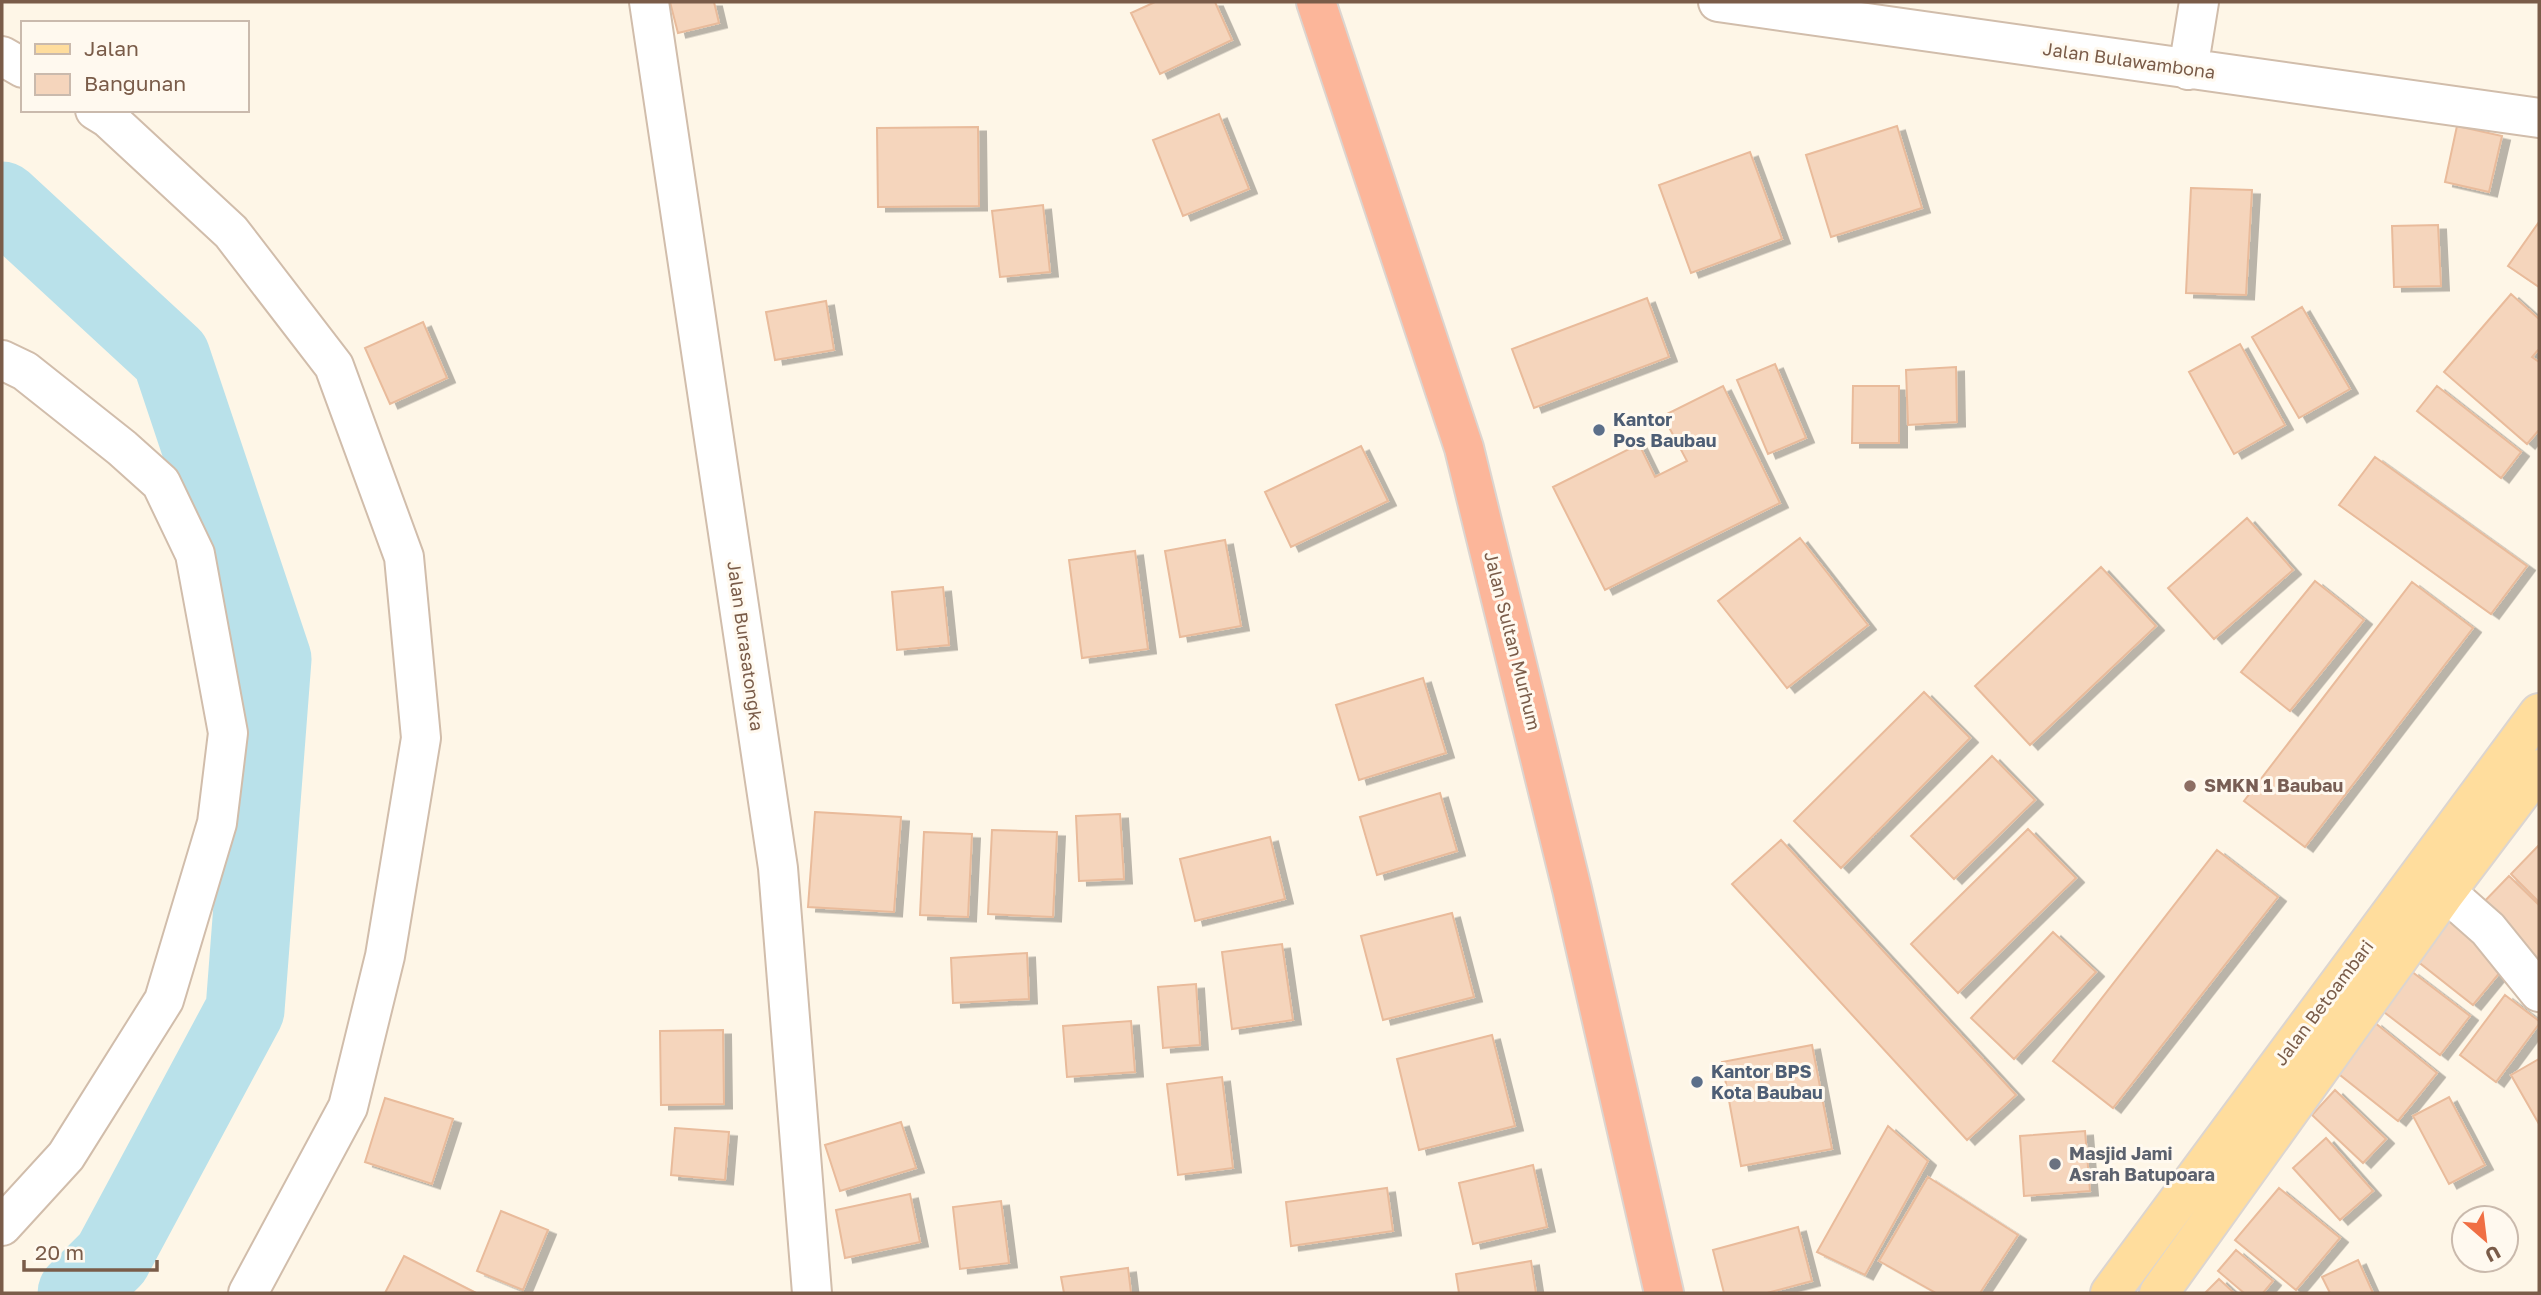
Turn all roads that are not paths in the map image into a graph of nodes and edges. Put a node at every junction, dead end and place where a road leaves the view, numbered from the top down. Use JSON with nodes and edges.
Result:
{"nodes":[{"id":1,"x":649,"y":2,"type":"edge"},
{"id":2,"x":1316,"y":2,"type":"edge"},
{"id":3,"x":1718,"y":2,"type":"edge"},
{"id":4,"x":2199,"y":2,"type":"edge"},
{"id":5,"x":2,"y":56,"type":"edge"},
{"id":6,"x":21,"y":67,"type":"edge"},
{"id":7,"x":2188,"y":70,"type":"junction"},
{"id":8,"x":98,"y":112,"type":"edge"},
{"id":9,"x":2539,"y":118,"type":"edge"},
{"id":10,"x":2,"y":360,"type":"edge"},
{"id":11,"x":2539,"y":713,"type":"edge"},
{"id":12,"x":2539,"y":769,"type":"edge"},
{"id":13,"x":2446,"y":892,"type":"junction"},
{"id":14,"x":2539,"y":992,"type":"edge"},
{"id":15,"x":2,"y":1226,"type":"edge"},
{"id":16,"x":248,"y":1293,"type":"edge"},
{"id":17,"x":812,"y":1293,"type":"edge"},
{"id":18,"x":1664,"y":1293,"type":"edge"},
{"id":19,"x":2110,"y":1293,"type":"edge"},
{"id":20,"x":2159,"y":1293,"type":"edge"}],
"edges":[{"from":1,"to":17,"type":"street","name":"Jalan Burasatongka"},
{"from":2,"to":18,"type":"highway","name":"Jalan Sultan Murhum"},
{"from":3,"to":7,"type":"street","name":"Jalan Bulawambona"},
{"from":4,"to":7,"type":"street"},
{"from":5,"to":6,"type":"street"},
{"from":7,"to":9,"type":"street","name":"Jalan Bulawambona"},
{"from":8,"to":16,"type":"street"},
{"from":10,"to":15,"type":"street"},
{"from":11,"to":19,"type":"main road","name":"Jalan Betoambari"},
{"from":12,"to":13,"type":"main road","name":"Jalan Betoambari"},
{"from":13,"to":14,"type":"street"},
{"from":13,"to":20,"type":"main road","name":"Jalan Betoambari"}]}
